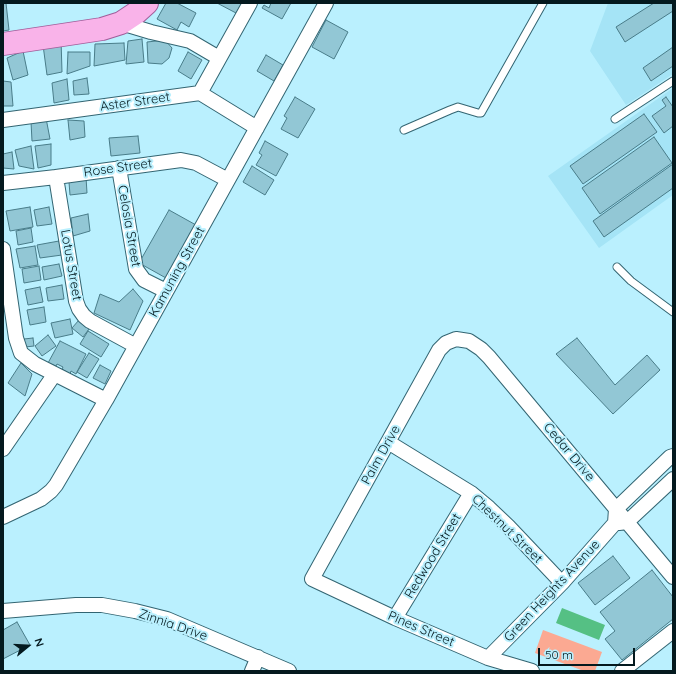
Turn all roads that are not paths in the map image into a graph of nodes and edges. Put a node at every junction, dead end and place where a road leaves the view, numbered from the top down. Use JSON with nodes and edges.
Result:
{"nodes":[{"id":1,"x":147,"y":3,"type":"edge"},
{"id":2,"x":250,"y":3,"type":"edge"},
{"id":3,"x":326,"y":3,"type":"edge"},
{"id":4,"x":543,"y":3,"type":"edge"},
{"id":5,"x":121,"y":23,"type":"junction"},
{"id":6,"x":3,"y":44,"type":"edge"},
{"id":7,"x":220,"y":58,"type":"junction"},
{"id":8,"x":673,"y":81,"type":"edge"},
{"id":9,"x":200,"y":93,"type":"junction"},
{"id":10,"x":615,"y":118,"type":"dead end"},
{"id":11,"x":3,"y":120,"type":"edge"},
{"id":12,"x":257,"y":128,"type":"junction"},
{"id":13,"x":404,"y":130,"type":"dead end"},
{"id":14,"x":119,"y":168,"type":"junction"},
{"id":15,"x":56,"y":177,"type":"junction"},
{"id":16,"x":228,"y":180,"type":"junction"},
{"id":17,"x":3,"y":183,"type":"edge"},
{"id":18,"x":3,"y":249,"type":"edge"},
{"id":19,"x":617,"y":267,"type":"dead end"},
{"id":20,"x":166,"y":291,"type":"junction"},
{"id":21,"x":673,"y":312,"type":"edge"},
{"id":22,"x":456,"y":339,"type":"joint"},
{"id":23,"x":136,"y":346,"type":"junction"},
{"id":24,"x":54,"y":375,"type":"junction"},
{"id":25,"x":106,"y":400,"type":"junction"},
{"id":26,"x":8,"y":432,"type":"edge"},
{"id":27,"x":388,"y":442,"type":"junction"},
{"id":28,"x":3,"y":449,"type":"edge"},
{"id":29,"x":673,"y":456,"type":"edge"},
{"id":30,"x":673,"y":479,"type":"edge"},
{"id":31,"x":471,"y":493,"type":"junction"},
{"id":32,"x":616,"y":509,"type":"junction"},
{"id":33,"x":3,"y":517,"type":"edge"},
{"id":34,"x":621,"y":523,"type":"junction"},
{"id":35,"x":673,"y":578,"type":"edge"},
{"id":36,"x":312,"y":579,"type":"joint"},
{"id":37,"x":562,"y":583,"type":"junction"},
{"id":38,"x":3,"y":610,"type":"edge"},
{"id":39,"x":395,"y":618,"type":"junction"},
{"id":40,"x":673,"y":631,"type":"edge"},
{"id":41,"x":258,"y":657,"type":"junction"},
{"id":42,"x":488,"y":658,"type":"junction"},
{"id":43,"x":252,"y":671,"type":"edge"},
{"id":44,"x":289,"y":671,"type":"edge"},
{"id":45,"x":532,"y":671,"type":"edge"},
{"id":46,"x":622,"y":671,"type":"edge"}],
"edges":[{"from":1,"to":5,"type":"main road"},
{"from":2,"to":7,"type":"street"},
{"from":3,"to":12,"type":"street","name":"Kamuning Street"},
{"from":4,"to":13,"type":"lane"},
{"from":5,"to":6,"type":"main road"},
{"from":5,"to":7,"type":"street"},
{"from":7,"to":9,"type":"street"},
{"from":8,"to":10,"type":"lane"},
{"from":9,"to":11,"type":"street","name":"Aster Street"},
{"from":9,"to":12,"type":"street"},
{"from":12,"to":16,"type":"street","name":"Kamuning Street"},
{"from":14,"to":15,"type":"street","name":"Rose Street"},
{"from":14,"to":16,"type":"street","name":"Rose Street"},
{"from":14,"to":20,"type":"street","name":"Celosia Street"},
{"from":15,"to":17,"type":"street","name":"Rose Street"},
{"from":15,"to":23,"type":"street","name":"Lotus Street"},
{"from":16,"to":20,"type":"street","name":"Kamuning Street"},
{"from":18,"to":24,"type":"street"},
{"from":19,"to":21,"type":"lane"},
{"from":20,"to":23,"type":"street","name":"Kamuning Street"},
{"from":22,"to":27,"type":"street","name":"Palm Drive"},
{"from":22,"to":32,"type":"street","name":"Cedar Drive"},
{"from":23,"to":25,"type":"street","name":"Kamuning Street"},
{"from":24,"to":25,"type":"street"},
{"from":24,"to":26,"type":"street"},
{"from":25,"to":33,"type":"street","name":"Kamuning Street"},
{"from":26,"to":28,"type":"street"},
{"from":27,"to":31,"type":"street","name":"Chestnut Street"},
{"from":27,"to":36,"type":"street","name":"Palm Drive"},
{"from":29,"to":32,"type":"street"},
{"from":30,"to":34,"type":"street","name":"Green Heights Avenue"},
{"from":31,"to":37,"type":"street","name":"Chestnut Street"},
{"from":31,"to":39,"type":"street","name":"Redwood Street"},
{"from":32,"to":34,"type":"street"},
{"from":34,"to":35,"type":"street"},
{"from":34,"to":37,"type":"street","name":"Green Heights Avenue"},
{"from":36,"to":39,"type":"street","name":"Pines Street"},
{"from":37,"to":42,"type":"street","name":"Green Heights Avenue"},
{"from":38,"to":41,"type":"street","name":"Zinnia Drive"},
{"from":39,"to":42,"type":"street","name":"Pines Street"},
{"from":40,"to":46,"type":"street"},
{"from":41,"to":43,"type":"street"},
{"from":41,"to":44,"type":"street","name":"Zinnia Drive"},
{"from":42,"to":45,"type":"street","name":"Pines Street"}]}
